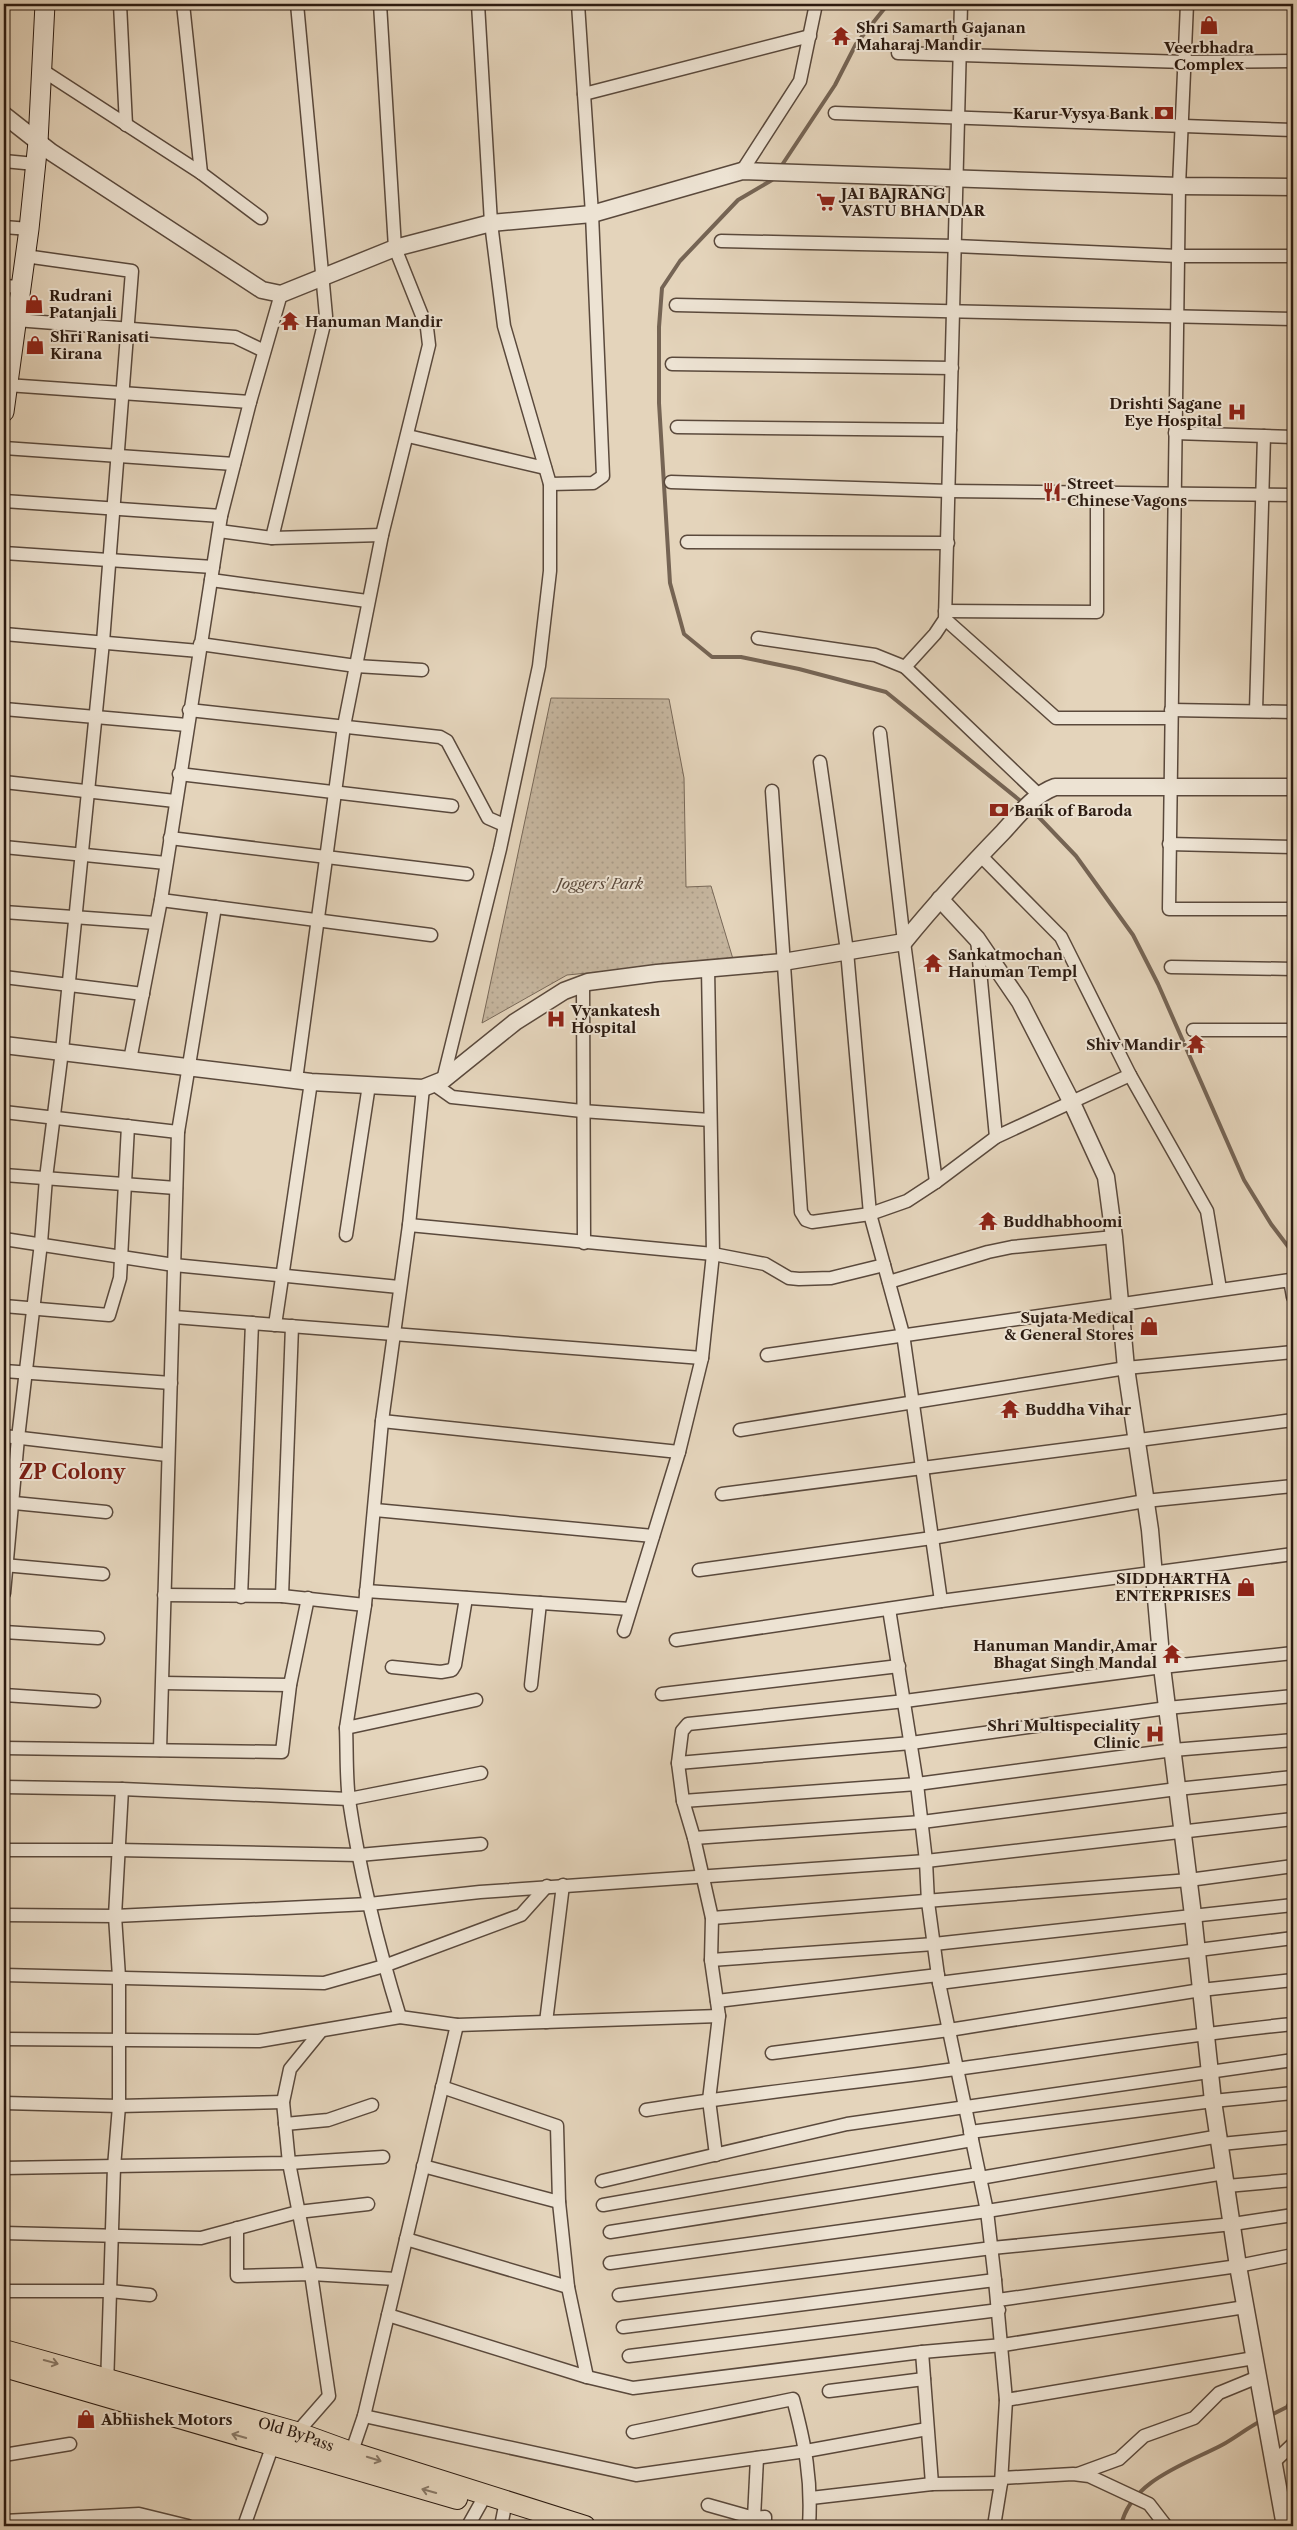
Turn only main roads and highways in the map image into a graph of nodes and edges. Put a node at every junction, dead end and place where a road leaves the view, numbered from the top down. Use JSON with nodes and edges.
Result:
{"nodes":[{"id":1,"x":46,"y":4,"type":"edge"},
{"id":2,"x":12,"y":286,"type":"edge"},
{"id":3,"x":8,"y":348,"type":"edge"},
{"id":4,"x":4,"y":412,"type":"edge"},
{"id":5,"x":4,"y":2350,"type":"edge"},
{"id":6,"x":4,"y":2367,"type":"edge"},
{"id":7,"x":283,"y":2439,"type":"junction"},
{"id":8,"x":504,"y":2514,"type":"edge"},
{"id":9,"x":542,"y":2526,"type":"edge"},
{"id":10,"x":585,"y":2526,"type":"edge"}],
"edges":[{"from":1,"to":2,"type":"main road"},
{"from":2,"to":3,"type":"main road"},
{"from":3,"to":4,"type":"main road"},
{"from":5,"to":7,"type":"main road","name":"Old ByPass","one_way":true},
{"from":7,"to":6,"type":"main road","name":"Old ByPass","one_way":true},
{"from":7,"to":8,"type":"main road","name":"Old ByPass"},
{"from":8,"to":9,"type":"main road","name":"Old ByPass"},
{"from":8,"to":10,"type":"main road","name":"Old ByPass"}]}
